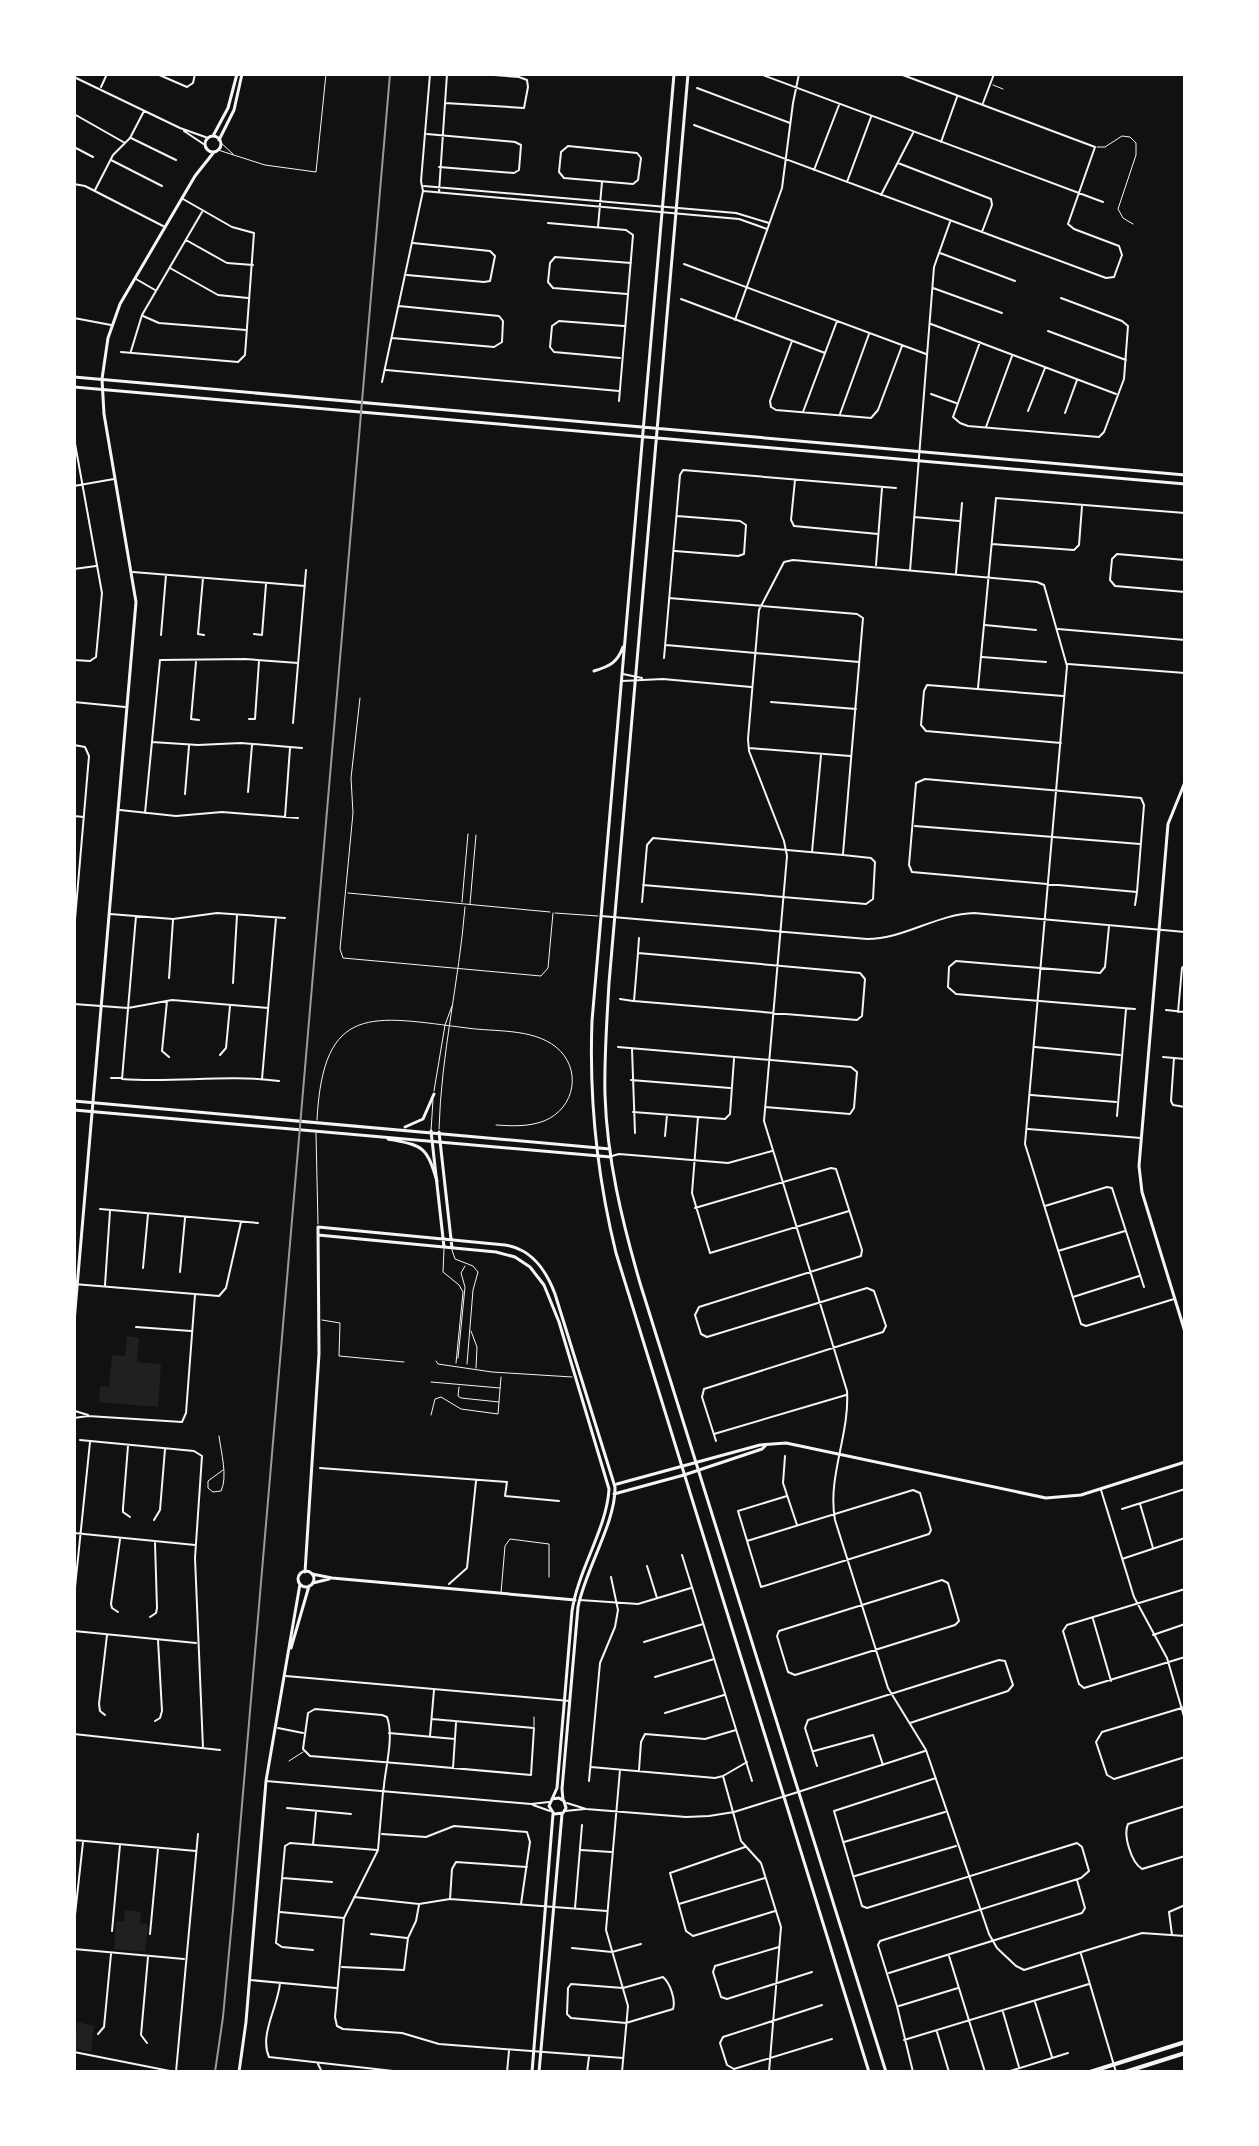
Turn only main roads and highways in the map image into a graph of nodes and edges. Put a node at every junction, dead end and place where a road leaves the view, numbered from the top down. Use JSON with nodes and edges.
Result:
{"nodes":[{"id":1,"x":240,"y":74,"type":"edge"},
{"id":2,"x":674,"y":74,"type":"edge"},
{"id":3,"x":688,"y":74,"type":"edge"},
{"id":4,"x":210,"y":137,"type":"junction"},
{"id":5,"x":220,"y":141,"type":"junction"},
{"id":6,"x":206,"y":146,"type":"junction"},
{"id":7,"x":216,"y":151,"type":"junction"},
{"id":8,"x":202,"y":166,"type":"junction"},
{"id":9,"x":74,"y":377,"type":"edge"},
{"id":10,"x":102,"y":379,"type":"junction"},
{"id":11,"x":74,"y":387,"type":"edge"},
{"id":12,"x":101,"y":390,"type":"junction"},
{"id":13,"x":644,"y":427,"type":"junction"},
{"id":14,"x":658,"y":428,"type":"junction"},
{"id":15,"x":644,"y":437,"type":"junction"},
{"id":16,"x":657,"y":438,"type":"junction"},
{"id":17,"x":1185,"y":475,"type":"edge"},
{"id":18,"x":1185,"y":484,"type":"edge"},
{"id":19,"x":625,"y":642,"type":"junction"},
{"id":20,"x":594,"y":671,"type":"dead end"},
{"id":21,"x":1185,"y":782,"type":"edge"},
{"id":22,"x":434,"y":1094,"type":"road end"},
{"id":23,"x":74,"y":1101,"type":"edge"},
{"id":24,"x":92,"y":1102,"type":"junction"},
{"id":25,"x":74,"y":1110,"type":"edge"},
{"id":26,"x":91,"y":1112,"type":"junction"},
{"id":27,"x":401,"y":1129,"type":"junction"},
{"id":28,"x":431,"y":1131,"type":"junction"},
{"id":29,"x":439,"y":1132,"type":"junction"},
{"id":30,"x":380,"y":1138,"type":"junction"},
{"id":31,"x":432,"y":1140,"type":"junction"},
{"id":32,"x":440,"y":1140,"type":"junction"},
{"id":33,"x":596,"y":1147,"type":"junction"},
{"id":34,"x":610,"y":1149,"type":"junction"},
{"id":35,"x":597,"y":1155,"type":"junction"},
{"id":36,"x":611,"y":1157,"type":"junction"},
{"id":37,"x":437,"y":1181,"type":"junction"},
{"id":38,"x":318,"y":1235,"type":"junction"},
{"id":39,"x":443,"y":1239,"type":"junction"},
{"id":40,"x":452,"y":1240,"type":"junction"},
{"id":41,"x":444,"y":1247,"type":"junction"},
{"id":42,"x":452,"y":1248,"type":"junction"},
{"id":43,"x":526,"y":1253,"type":"junction"},
{"id":44,"x":522,"y":1262,"type":"junction"},
{"id":45,"x":75,"y":1284,"type":"edge"},
{"id":46,"x":74,"y":1322,"type":"edge"},
{"id":47,"x":1185,"y":1332,"type":"edge"},
{"id":48,"x":766,"y":1445,"type":"junction"},
{"id":49,"x":1185,"y":1462,"type":"edge"},
{"id":50,"x":695,"y":1463,"type":"junction"},
{"id":51,"x":681,"y":1467,"type":"junction"},
{"id":52,"x":697,"y":1470,"type":"junction"},
{"id":53,"x":684,"y":1475,"type":"junction"},
{"id":54,"x":615,"y":1484,"type":"junction"},
{"id":55,"x":609,"y":1485,"type":"junction"},
{"id":56,"x":609,"y":1494,"type":"junction"},
{"id":57,"x":615,"y":1494,"type":"junction"},
{"id":58,"x":305,"y":1572,"type":"junction"},
{"id":59,"x":312,"y":1574,"type":"junction"},
{"id":60,"x":332,"y":1578,"type":"junction"},
{"id":61,"x":300,"y":1584,"type":"junction"},
{"id":62,"x":311,"y":1585,"type":"junction"},
{"id":63,"x":576,"y":1600,"type":"junction"},
{"id":64,"x":290,"y":1651,"type":"junction"},
{"id":65,"x":567,"y":1700,"type":"junction"},
{"id":66,"x":552,"y":1800,"type":"junction"},
{"id":67,"x":564,"y":1801,"type":"junction"},
{"id":68,"x":551,"y":1812,"type":"junction"},
{"id":69,"x":564,"y":1813,"type":"junction"},
{"id":70,"x":1185,"y":2042,"type":"edge"},
{"id":71,"x":1185,"y":2053,"type":"edge"},
{"id":72,"x":239,"y":2072,"type":"edge"},
{"id":73,"x":532,"y":2072,"type":"edge"},
{"id":74,"x":539,"y":2072,"type":"edge"},
{"id":75,"x":869,"y":2072,"type":"edge"},
{"id":76,"x":886,"y":2072,"type":"edge"},
{"id":77,"x":1090,"y":2072,"type":"edge"},
{"id":78,"x":1125,"y":2072,"type":"edge"}],
"edges":[{"from":1,"to":4,"type":"main road"},
{"from":1,"to":5,"type":"main road"},
{"from":2,"to":13,"type":"main road"},
{"from":3,"to":14,"type":"main road"},
{"from":4,"to":5,"type":"main road"},
{"from":4,"to":6,"type":"main road"},
{"from":5,"to":7,"type":"main road"},
{"from":6,"to":7,"type":"main road"},
{"from":6,"to":8,"type":"main road"},
{"from":7,"to":8,"type":"main road"},
{"from":8,"to":10,"type":"main road"},
{"from":9,"to":10,"type":"main road"},
{"from":10,"to":12,"type":"main road"},
{"from":10,"to":13,"type":"main road"},
{"from":11,"to":12,"type":"main road"},
{"from":12,"to":15,"type":"main road"},
{"from":12,"to":24,"type":"main road"},
{"from":13,"to":14,"type":"main road"},
{"from":13,"to":15,"type":"main road"},
{"from":14,"to":16,"type":"main road"},
{"from":14,"to":17,"type":"main road"},
{"from":15,"to":16,"type":"main road"},
{"from":15,"to":19,"type":"main road"},
{"from":16,"to":18,"type":"main road"},
{"from":16,"to":34,"type":"main road"},
{"from":19,"to":20,"type":"main road"},
{"from":19,"to":33,"type":"main road"},
{"from":21,"to":47,"type":"main road"},
{"from":22,"to":27,"type":"main road"},
{"from":23,"to":24,"type":"main road"},
{"from":24,"to":26,"type":"main road"},
{"from":24,"to":27,"type":"main road"},
{"from":25,"to":26,"type":"main road"},
{"from":26,"to":30,"type":"main road"},
{"from":26,"to":45,"type":"main road"},
{"from":27,"to":28,"type":"main road"},
{"from":28,"to":29,"type":"main road"},
{"from":28,"to":31,"type":"main road"},
{"from":29,"to":32,"type":"main road"},
{"from":29,"to":33,"type":"main road"},
{"from":30,"to":31,"type":"main road"},
{"from":30,"to":37,"type":"main road"},
{"from":31,"to":32,"type":"main road"},
{"from":31,"to":37,"type":"main road"},
{"from":32,"to":35,"type":"main road"},
{"from":32,"to":40,"type":"main road"},
{"from":33,"to":34,"type":"main road"},
{"from":33,"to":35,"type":"main road"},
{"from":34,"to":36,"type":"main road"},
{"from":35,"to":36,"type":"main road"},
{"from":35,"to":51,"type":"main road"},
{"from":36,"to":50,"type":"main road"},
{"from":37,"to":39,"type":"main road"},
{"from":38,"to":39,"type":"main road"},
{"from":38,"to":41,"type":"main road"},
{"from":38,"to":58,"type":"main road"},
{"from":39,"to":40,"type":"main road"},
{"from":39,"to":41,"type":"main road"},
{"from":40,"to":42,"type":"main road"},
{"from":40,"to":43,"type":"main road"},
{"from":41,"to":42,"type":"main road"},
{"from":42,"to":44,"type":"main road"},
{"from":43,"to":44,"type":"main road"},
{"from":43,"to":54,"type":"main road"},
{"from":44,"to":55,"type":"main road"},
{"from":45,"to":46,"type":"main road"},
{"from":48,"to":49,"type":"main road"},
{"from":48,"to":50,"type":"main road"},
{"from":48,"to":52,"type":"main road"},
{"from":50,"to":51,"type":"main road"},
{"from":50,"to":52,"type":"main road"},
{"from":51,"to":53,"type":"main road"},
{"from":51,"to":54,"type":"main road"},
{"from":52,"to":53,"type":"main road"},
{"from":52,"to":76,"type":"main road"},
{"from":53,"to":57,"type":"main road"},
{"from":53,"to":75,"type":"main road"},
{"from":54,"to":55,"type":"main road"},
{"from":54,"to":57,"type":"main road"},
{"from":55,"to":56,"type":"main road"},
{"from":56,"to":57,"type":"main road"},
{"from":56,"to":63,"type":"main road"},
{"from":57,"to":63,"type":"main road"},
{"from":58,"to":59,"type":"main road"},
{"from":58,"to":61,"type":"main road"},
{"from":59,"to":60,"type":"main road"},
{"from":59,"to":62,"type":"main road"},
{"from":60,"to":62,"type":"main road"},
{"from":60,"to":63,"type":"main road"},
{"from":61,"to":62,"type":"main road"},
{"from":61,"to":64,"type":"main road"},
{"from":62,"to":64,"type":"main road"},
{"from":63,"to":65,"type":"main road"},
{"from":64,"to":72,"type":"main road"},
{"from":65,"to":66,"type":"main road"},
{"from":65,"to":67,"type":"main road"},
{"from":66,"to":67,"type":"main road"},
{"from":66,"to":68,"type":"main road"},
{"from":67,"to":69,"type":"main road"},
{"from":68,"to":69,"type":"main road"},
{"from":68,"to":73,"type":"main road"},
{"from":69,"to":74,"type":"main road"},
{"from":70,"to":77,"type":"main road"},
{"from":71,"to":78,"type":"main road"}]}
